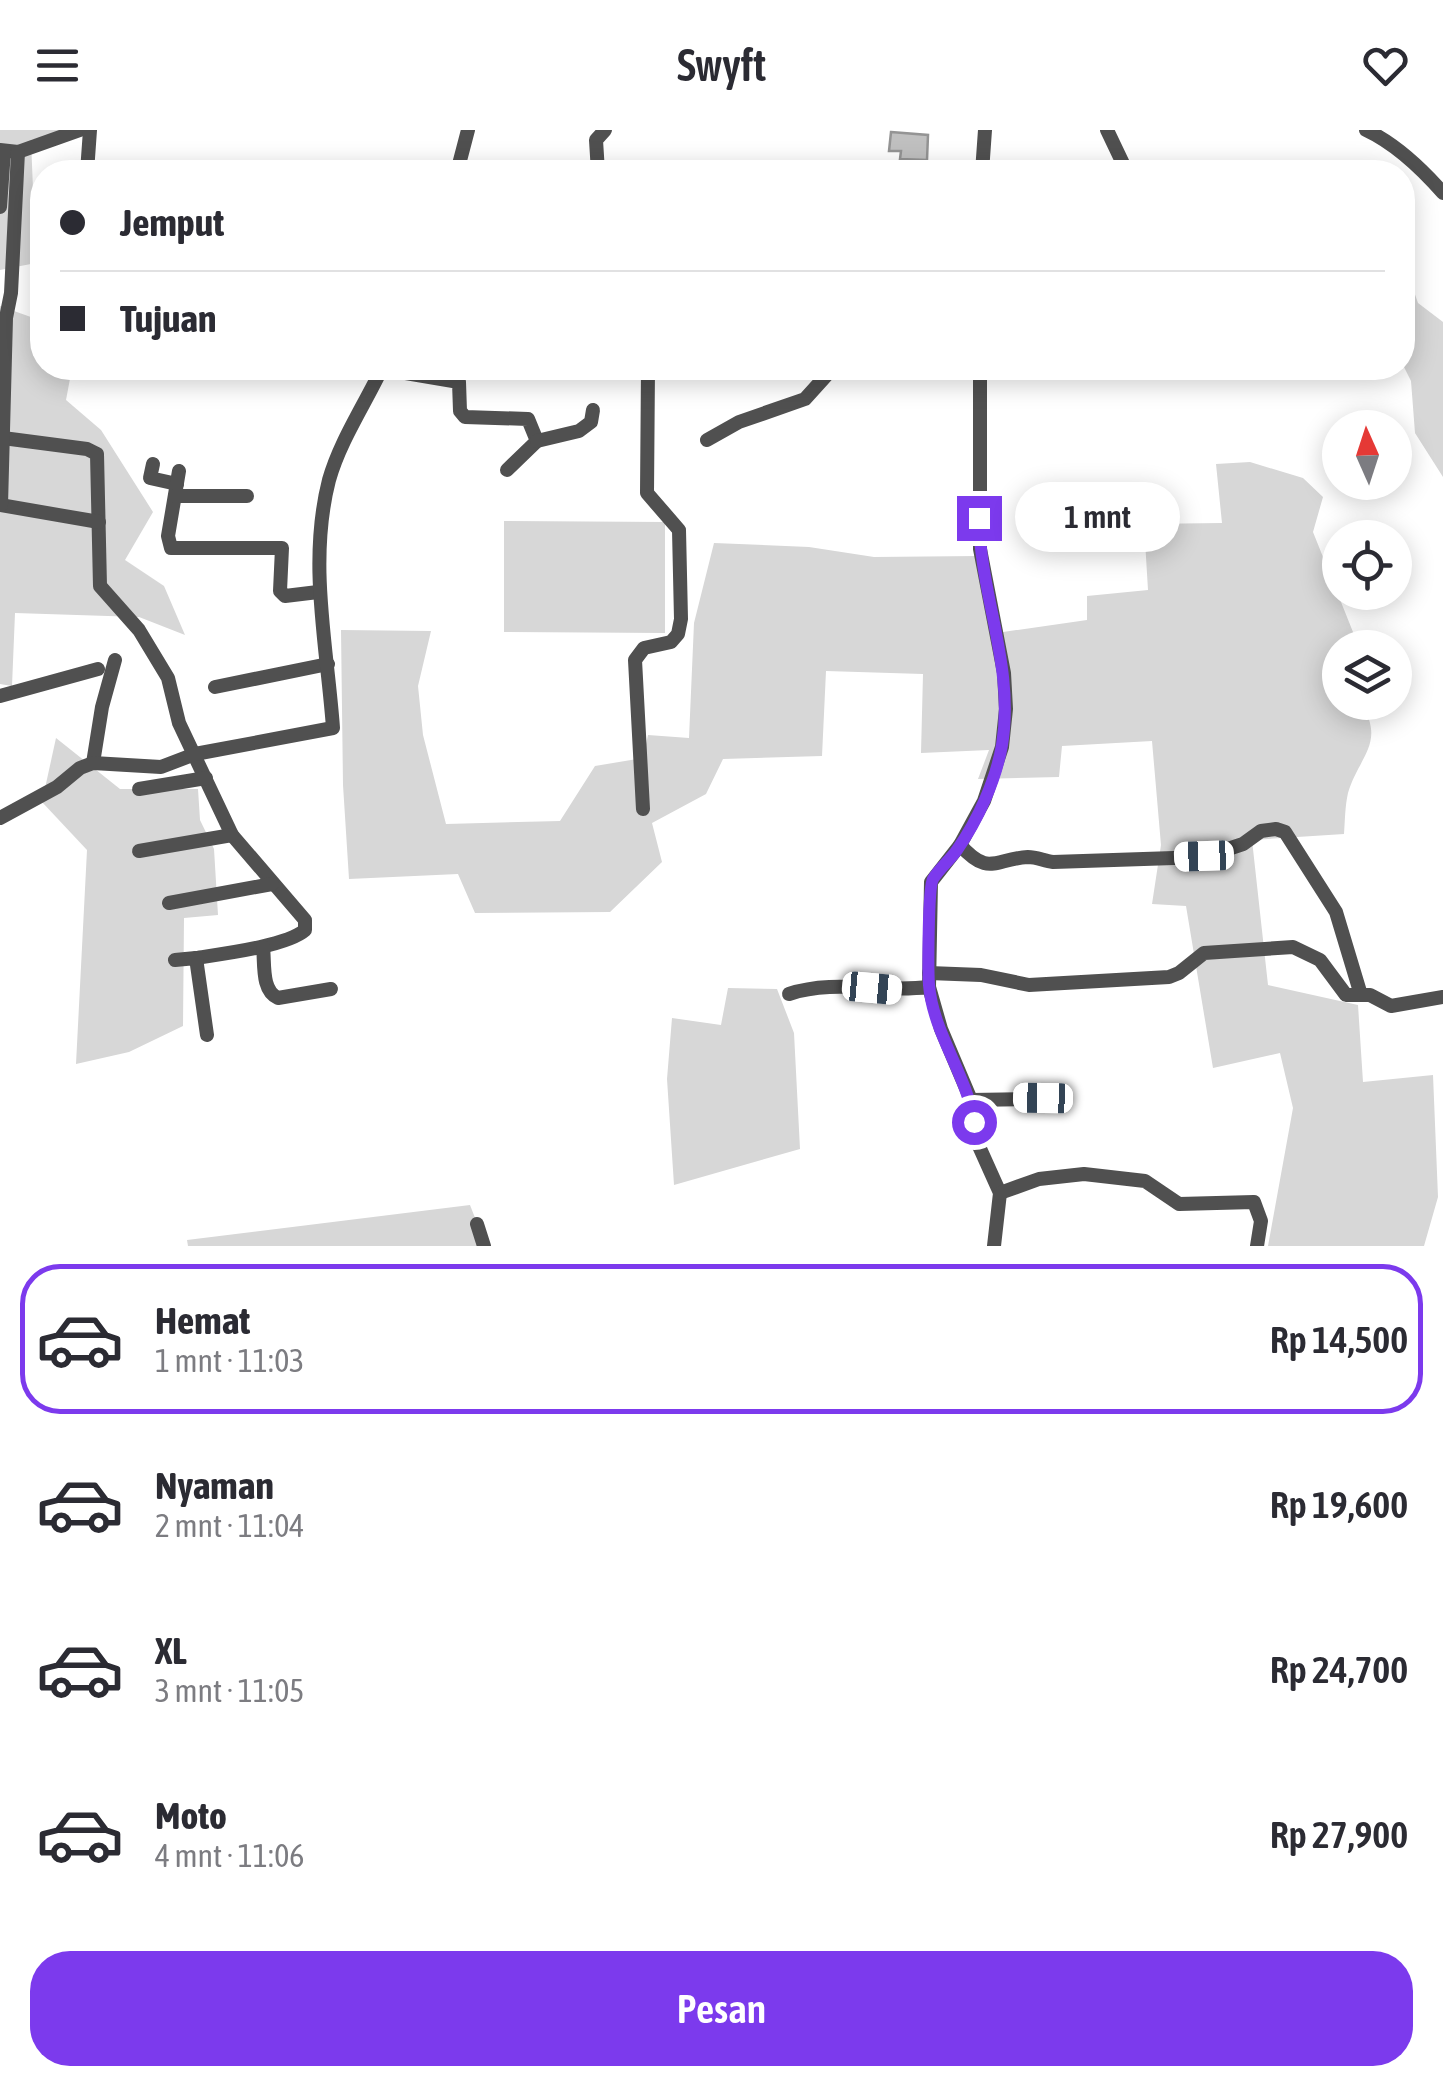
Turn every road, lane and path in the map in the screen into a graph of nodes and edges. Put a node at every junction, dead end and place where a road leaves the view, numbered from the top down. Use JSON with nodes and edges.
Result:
{"nodes":[{"id":1,"x":80,"y":130,"type":"edge"},
{"id":2,"x":90,"y":130,"type":"edge"},
{"id":3,"x":468,"y":130,"type":"edge"},
{"id":4,"x":605,"y":130,"type":"edge"},
{"id":5,"x":985,"y":130,"type":"edge"},
{"id":6,"x":1107,"y":130,"type":"edge"},
{"id":7,"x":1366,"y":130,"type":"edge"},
{"id":8,"x":1383,"y":134,"type":"edge"},
{"id":9,"x":7,"y":151,"type":"edge"},
{"id":10,"x":88,"y":160,"type":"edge"},
{"id":11,"x":460,"y":160,"type":"edge"},
{"id":12,"x":597,"y":160,"type":"edge"},
{"id":13,"x":983,"y":160,"type":"edge"},
{"id":14,"x":1121,"y":160,"type":"edge"},
{"id":15,"x":1410,"y":160,"type":"edge"},
{"id":16,"x":1415,"y":165,"type":"edge"},
{"id":17,"x":1443,"y":192,"type":"edge"},
{"id":18,"x":0,"y":207,"type":"edge"},
{"id":19,"x":6,"y":294,"type":"edge"},
{"id":20,"x":3,"y":313,"type":"edge"},
{"id":21,"x":376,"y":380,"type":"edge"},
{"id":22,"x":448,"y":380,"type":"edge"},
{"id":23,"x":648,"y":380,"type":"edge"},
{"id":24,"x":822,"y":380,"type":"edge"},
{"id":25,"x":980,"y":380,"type":"edge"},
{"id":26,"x":594,"y":410,"type":"dead end"},
{"id":27,"x":3,"y":438,"type":"junction"},
{"id":28,"x":706,"y":440,"type":"dead end"},
{"id":29,"x":537,"y":441,"type":"junction"},
{"id":30,"x":153,"y":464,"type":"dead end"},
{"id":31,"x":508,"y":470,"type":"dead end"},
{"id":32,"x":177,"y":484,"type":"junction"},
{"id":33,"x":246,"y":496,"type":"dead end"},
{"id":34,"x":0,"y":505,"type":"edge"},
{"id":35,"x":99,"y":522,"type":"junction"},
{"id":36,"x":318,"y":592,"type":"junction"},
{"id":37,"x":115,"y":660,"type":"dead end"},
{"id":38,"x":328,"y":664,"type":"junction"},
{"id":39,"x":98,"y":669,"type":"dead end"},
{"id":40,"x":215,"y":687,"type":"dead end"},
{"id":41,"x":0,"y":696,"type":"edge"},
{"id":42,"x":195,"y":754,"type":"junction"},
{"id":43,"x":92,"y":763,"type":"junction"},
{"id":44,"x":206,"y":778,"type":"junction"},
{"id":45,"x":139,"y":789,"type":"dead end"},
{"id":46,"x":643,"y":808,"type":"dead end"},
{"id":47,"x":0,"y":818,"type":"edge"},
{"id":48,"x":232,"y":836,"type":"junction"},
{"id":49,"x":960,"y":846,"type":"junction"},
{"id":50,"x":139,"y":851,"type":"dead end"},
{"id":51,"x":272,"y":884,"type":"junction"},
{"id":52,"x":169,"y":903,"type":"dead end"},
{"id":53,"x":263,"y":947,"type":"junction"},
{"id":54,"x":196,"y":958,"type":"junction"},
{"id":55,"x":175,"y":960,"type":"dead end"},
{"id":56,"x":929,"y":980,"type":"junction"},
{"id":57,"x":331,"y":990,"type":"dead end"},
{"id":58,"x":789,"y":994,"type":"dead end"},
{"id":59,"x":1361,"y":995,"type":"junction"},
{"id":60,"x":1443,"y":997,"type":"edge"},
{"id":61,"x":207,"y":1035,"type":"dead end"},
{"id":62,"x":1043,"y":1098,"type":"dead end"},
{"id":63,"x":971,"y":1100,"type":"junction"},
{"id":64,"x":1000,"y":1193,"type":"junction"},
{"id":65,"x":477,"y":1224,"type":"dead end"},
{"id":66,"x":484,"y":1246,"type":"edge"},
{"id":67,"x":994,"y":1246,"type":"edge"},
{"id":68,"x":1257,"y":1246,"type":"edge"}],
"edges":[{"from":1,"to":9,"type":"street"},
{"from":2,"to":10,"type":"street"},
{"from":3,"to":11,"type":"street"},
{"from":4,"to":12,"type":"street"},
{"from":5,"to":13,"type":"street"},
{"from":6,"to":14,"type":"street"},
{"from":7,"to":8,"type":"street"},
{"from":8,"to":15,"type":"street"},
{"from":9,"to":18,"type":"street"},
{"from":9,"to":19,"type":"street"},
{"from":16,"to":17,"type":"street"},
{"from":19,"to":20,"type":"street"},
{"from":20,"to":27,"type":"street"},
{"from":21,"to":36,"type":"street"},
{"from":22,"to":29,"type":"street"},
{"from":23,"to":46,"type":"street"},
{"from":24,"to":28,"type":"street"},
{"from":25,"to":49,"type":"street"},
{"from":26,"to":29,"type":"street"},
{"from":27,"to":34,"type":"street"},
{"from":27,"to":35,"type":"street"},
{"from":29,"to":31,"type":"street"},
{"from":30,"to":32,"type":"street"},
{"from":32,"to":33,"type":"street"},
{"from":32,"to":36,"type":"street"},
{"from":34,"to":35,"type":"street"},
{"from":35,"to":42,"type":"street"},
{"from":36,"to":38,"type":"street"},
{"from":37,"to":43,"type":"street"},
{"from":38,"to":40,"type":"street"},
{"from":38,"to":42,"type":"street"},
{"from":39,"to":41,"type":"street"},
{"from":42,"to":43,"type":"street"},
{"from":42,"to":44,"type":"street"},
{"from":43,"to":47,"type":"street"},
{"from":44,"to":45,"type":"street"},
{"from":44,"to":48,"type":"street"},
{"from":48,"to":50,"type":"street"},
{"from":48,"to":51,"type":"street"},
{"from":49,"to":56,"type":"street"},
{"from":49,"to":59,"type":"street"},
{"from":51,"to":52,"type":"street"},
{"from":51,"to":53,"type":"street"},
{"from":53,"to":54,"type":"street"},
{"from":53,"to":57,"type":"street"},
{"from":54,"to":55,"type":"street"},
{"from":54,"to":61,"type":"street"},
{"from":56,"to":58,"type":"street"},
{"from":56,"to":59,"type":"street"},
{"from":56,"to":63,"type":"street"},
{"from":59,"to":60,"type":"street"},
{"from":62,"to":63,"type":"street"},
{"from":63,"to":64,"type":"street"},
{"from":64,"to":67,"type":"street"},
{"from":64,"to":68,"type":"street"},
{"from":65,"to":66,"type":"street"}]}
